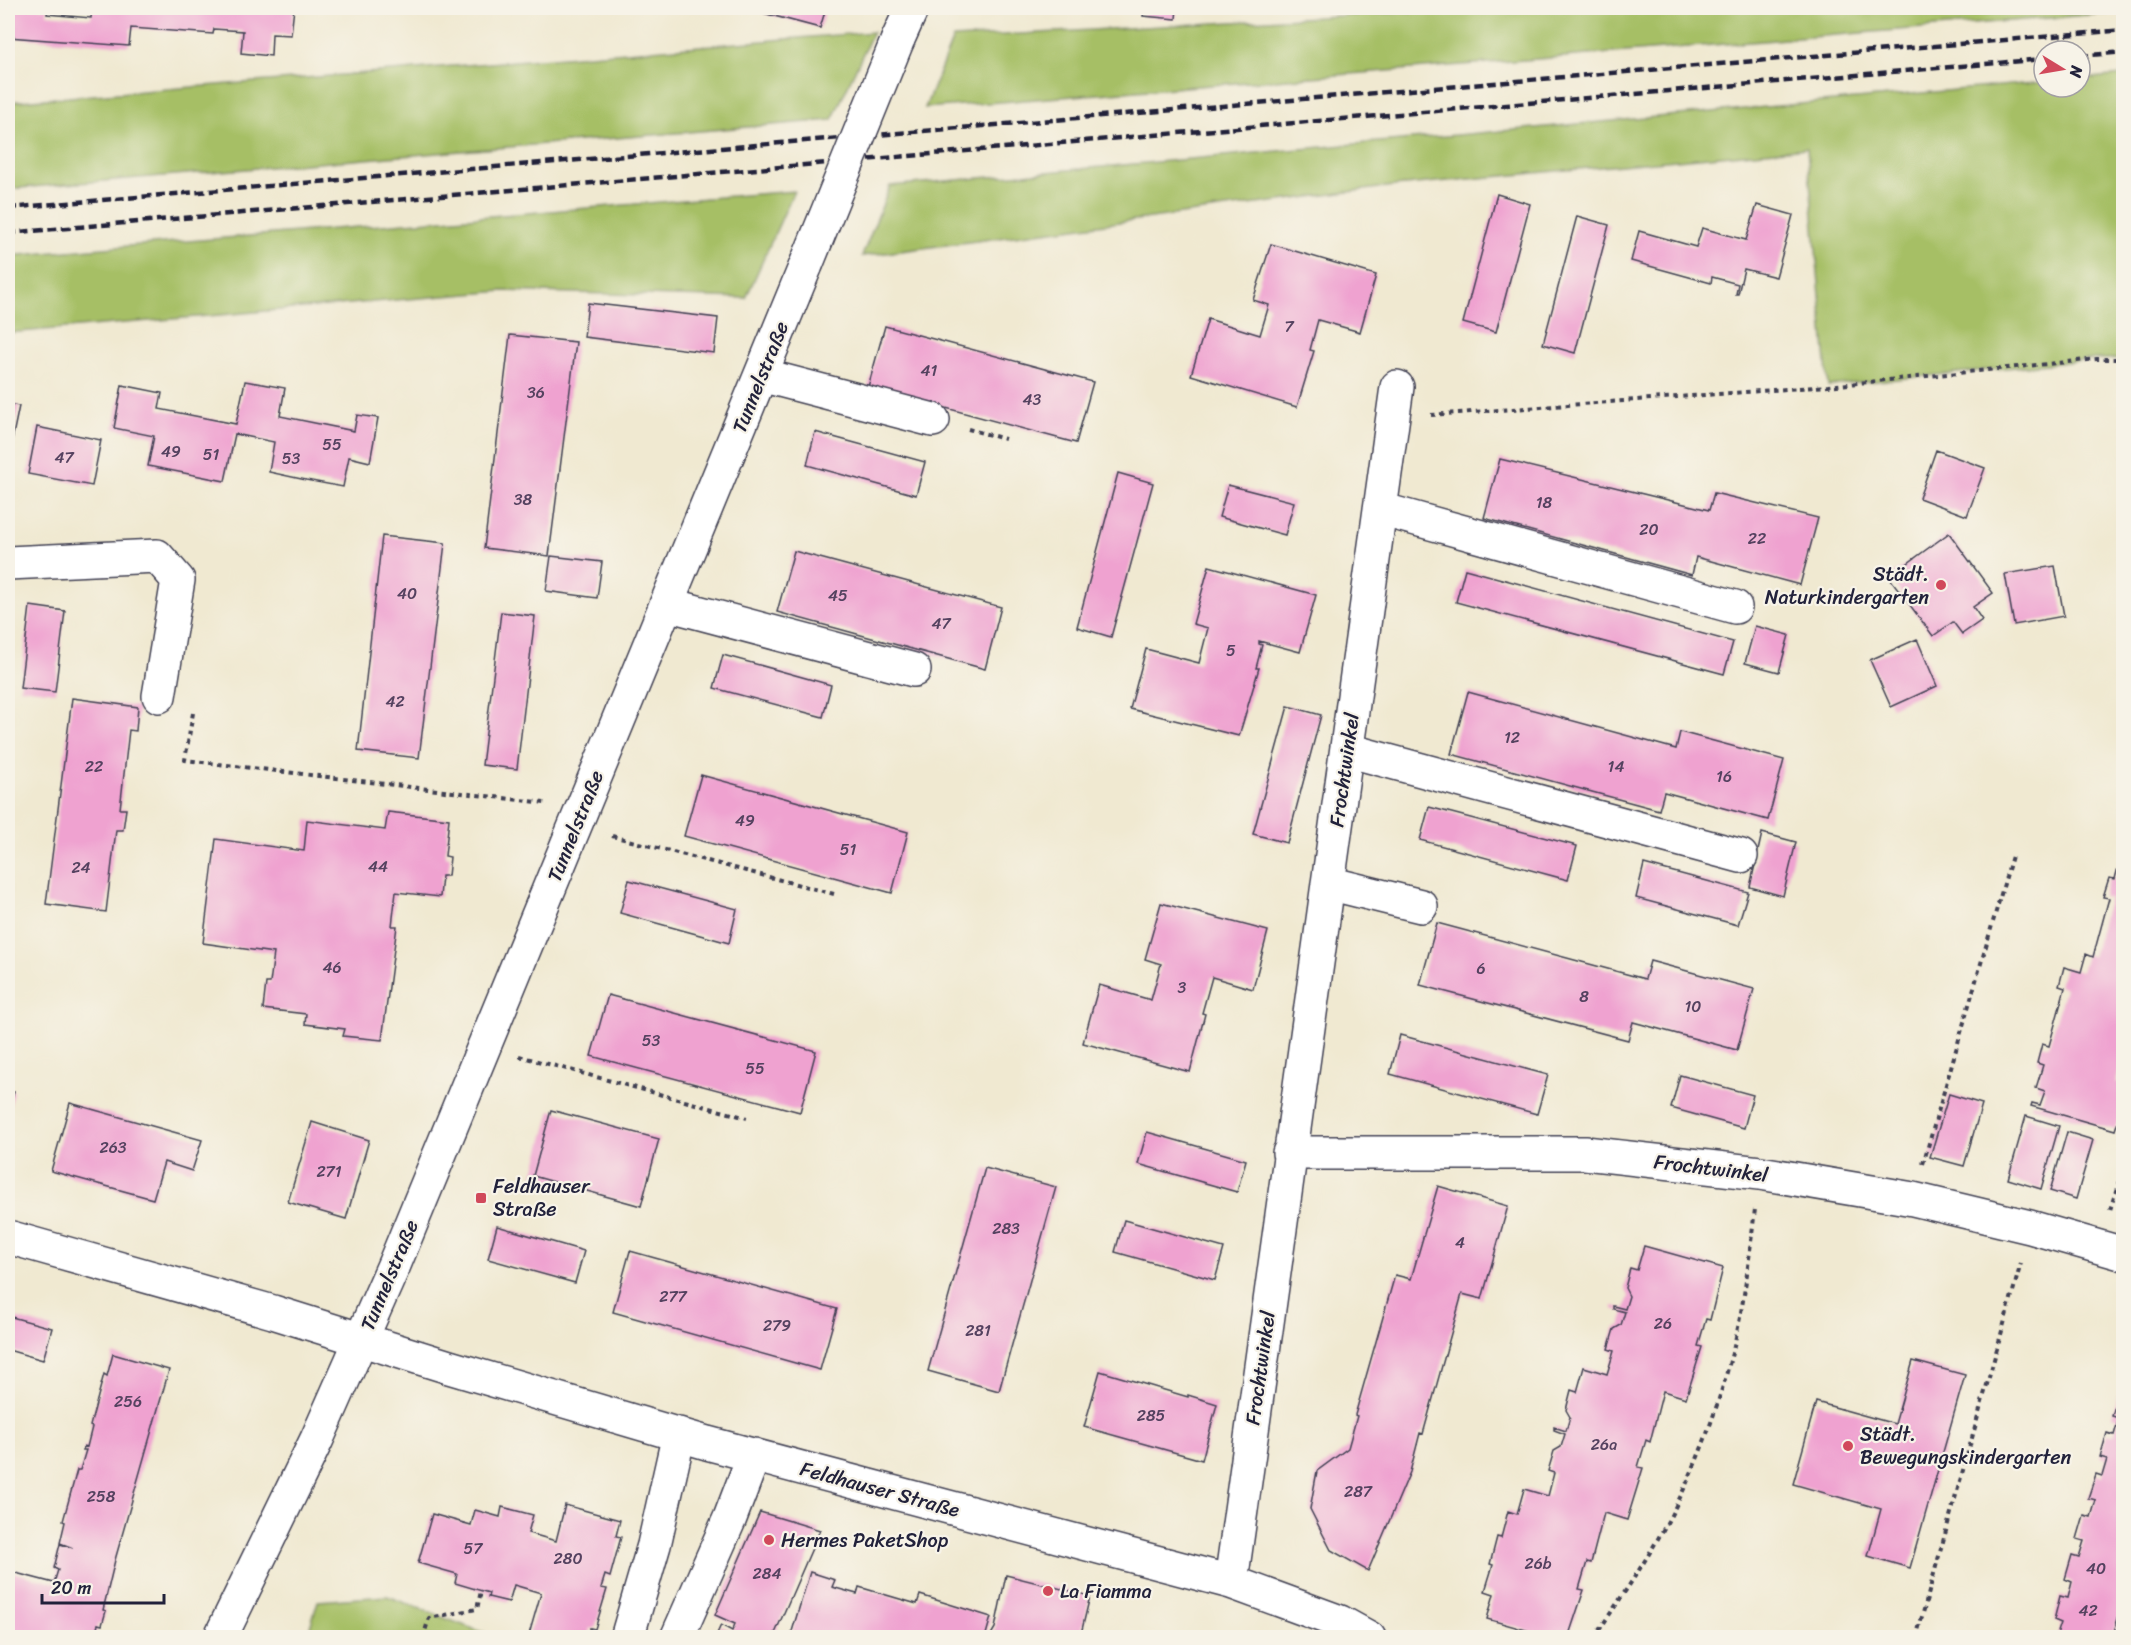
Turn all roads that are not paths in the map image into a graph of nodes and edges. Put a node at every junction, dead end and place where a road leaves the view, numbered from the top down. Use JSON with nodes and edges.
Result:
{"nodes":[{"id":1,"x":912,"y":8,"type":"edge"},
{"id":2,"x":761,"y":375,"type":"junction"},
{"id":3,"x":1396,"y":402,"type":"road end"},
{"id":4,"x":933,"y":420,"type":"dead end"},
{"id":5,"x":1380,"y":509,"type":"junction"},
{"id":6,"x":8,"y":563,"type":"edge"},
{"id":7,"x":667,"y":604,"type":"junction"},
{"id":8,"x":1735,"y":607,"type":"dead end"},
{"id":9,"x":914,"y":670,"type":"dead end"},
{"id":10,"x":159,"y":696,"type":"dead end"},
{"id":11,"x":1347,"y":750,"type":"junction"},
{"id":12,"x":1741,"y":856,"type":"dead end"},
{"id":13,"x":1328,"y":883,"type":"junction"},
{"id":14,"x":1421,"y":906,"type":"dead end"},
{"id":15,"x":1289,"y":1153,"type":"junction"},
{"id":16,"x":8,"y":1237,"type":"edge"},
{"id":17,"x":2111,"y":1251,"type":"edge"},
{"id":18,"x":361,"y":1339,"type":"junction"},
{"id":19,"x":679,"y":1434,"type":"junction"},
{"id":20,"x":754,"y":1455,"type":"junction"},
{"id":21,"x":1231,"y":1582,"type":"junction"},
{"id":22,"x":220,"y":1638,"type":"edge"},
{"id":23,"x":627,"y":1638,"type":"edge"},
{"id":24,"x":677,"y":1638,"type":"edge"},
{"id":25,"x":1369,"y":1638,"type":"edge"}],
"edges":[{"from":1,"to":2,"type":"street","name":"Tunnelstraße","bridge":true},
{"from":2,"to":4,"type":"street"},
{"from":2,"to":7,"type":"street","name":"Tunnelstraße"},
{"from":3,"to":5,"type":"street","name":"Frochtwinkel"},
{"from":5,"to":8,"type":"street"},
{"from":5,"to":11,"type":"street","name":"Frochtwinkel"},
{"from":6,"to":10,"type":"street"},
{"from":7,"to":9,"type":"street"},
{"from":7,"to":18,"type":"street","name":"Tunnelstraße"},
{"from":11,"to":12,"type":"street"},
{"from":11,"to":13,"type":"street","name":"Frochtwinkel"},
{"from":13,"to":14,"type":"street"},
{"from":13,"to":15,"type":"street","name":"Frochtwinkel"},
{"from":15,"to":17,"type":"street","name":"Frochtwinkel"},
{"from":15,"to":21,"type":"street","name":"Frochtwinkel"},
{"from":16,"to":18,"type":"street","name":"Feldhauser Straße"},
{"from":18,"to":19,"type":"street","name":"Feldhauser Straße"},
{"from":18,"to":22,"type":"street","name":"Tunnelstraße"},
{"from":19,"to":20,"type":"street","name":"Feldhauser Straße"},
{"from":19,"to":23,"type":"street"},
{"from":20,"to":21,"type":"street","name":"Feldhauser Straße"},
{"from":20,"to":24,"type":"street"},
{"from":21,"to":25,"type":"street","name":"Feldhauser Straße"}]}
